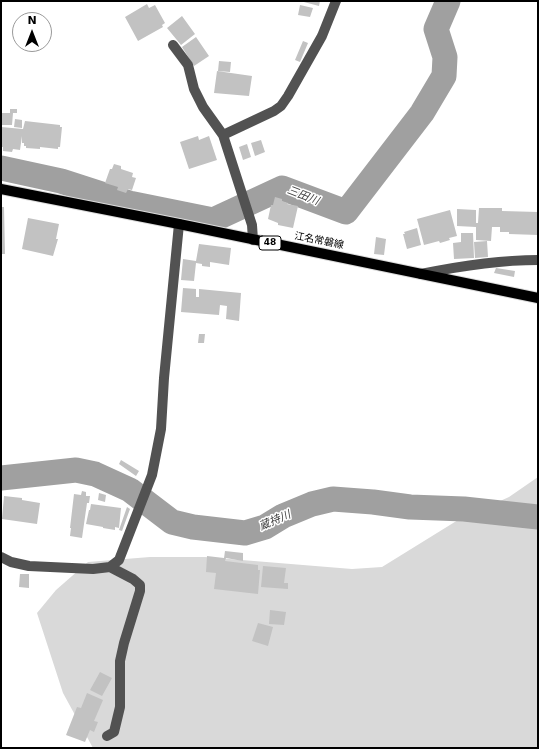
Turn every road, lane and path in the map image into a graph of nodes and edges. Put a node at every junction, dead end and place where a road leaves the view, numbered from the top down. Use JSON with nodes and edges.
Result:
{"nodes":[{"id":1,"x":336,"y":1,"type":"edge"},
{"id":2,"x":173,"y":45,"type":"dead end"},
{"id":3,"x":223,"y":135,"type":"junction"},
{"id":4,"x":1,"y":189,"type":"edge"},
{"id":5,"x":179,"y":224,"type":"junction"},
{"id":6,"x":253,"y":240,"type":"junction"},
{"id":7,"x":538,"y":260,"type":"edge"},
{"id":8,"x":421,"y":274,"type":"junction"},
{"id":9,"x":538,"y":298,"type":"edge"},
{"id":10,"x":1,"y":557,"type":"edge"},
{"id":11,"x":110,"y":567,"type":"junction"},
{"id":12,"x":107,"y":736,"type":"dead end"}],
"edges":[{"from":1,"to":3,"type":"street"},
{"from":2,"to":3,"type":"street"},
{"from":3,"to":6,"type":"street"},
{"from":4,"to":5,"type":"main road","name":"江名常磐線","number":"48"},
{"from":5,"to":6,"type":"main road","name":"江名常磐線","number":"48"},
{"from":5,"to":11,"type":"street"},
{"from":6,"to":8,"type":"main road","name":"江名常磐線","number":"48"},
{"from":7,"to":8,"type":"street"},
{"from":8,"to":9,"type":"main road","name":"江名常磐線","number":"48"},
{"from":10,"to":11,"type":"street"},
{"from":11,"to":12,"type":"street"}]}
